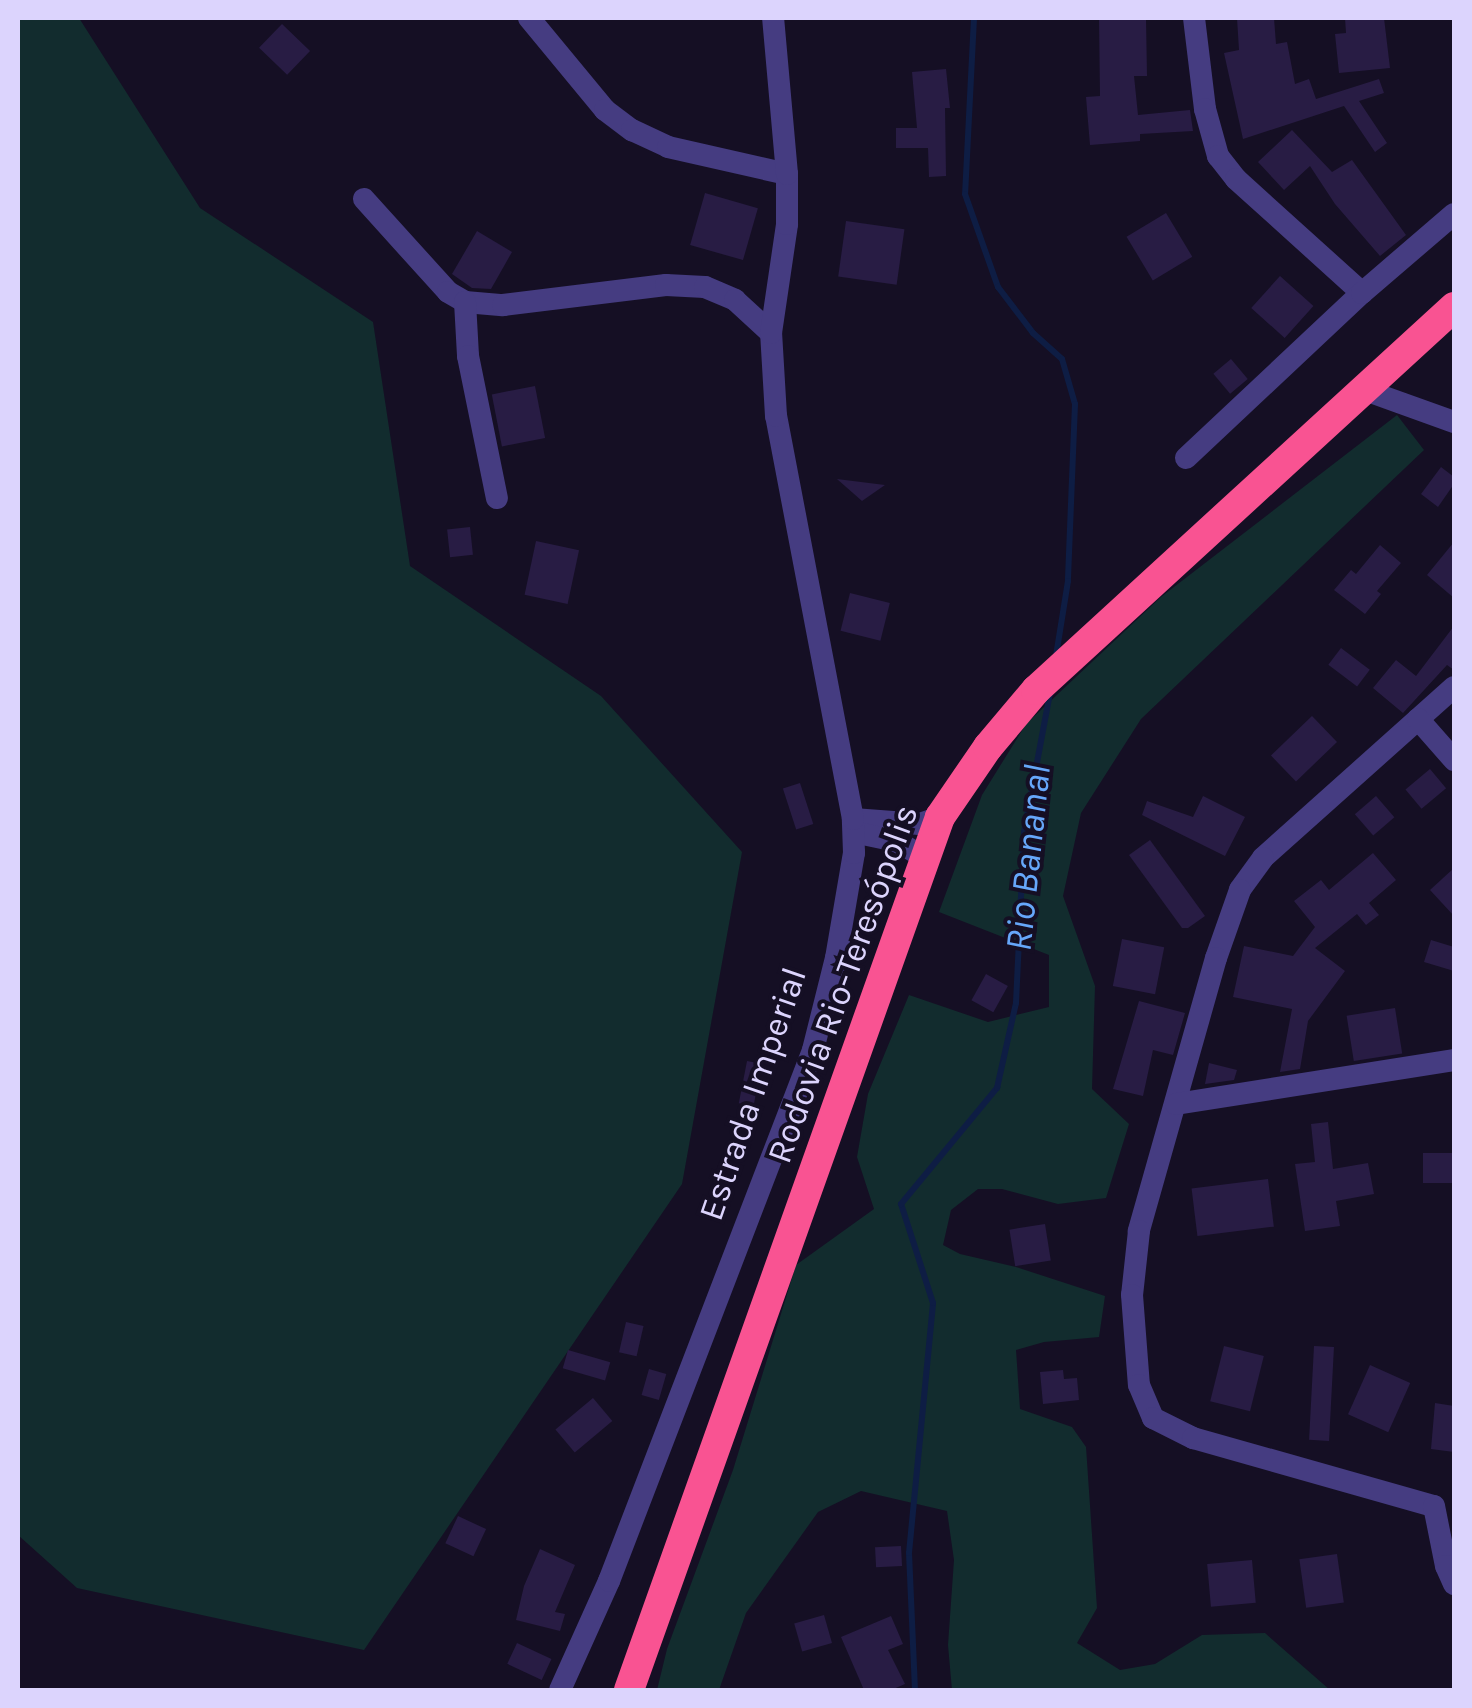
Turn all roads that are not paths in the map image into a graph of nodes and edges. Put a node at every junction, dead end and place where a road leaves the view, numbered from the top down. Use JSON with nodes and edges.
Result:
{"nodes":[{"id":1,"x":529,"y":18,"type":"edge"},
{"id":2,"x":773,"y":18,"type":"edge"},
{"id":3,"x":1194,"y":18,"type":"edge"},
{"id":4,"x":787,"y":174,"type":"junction"},
{"id":5,"x":364,"y":200,"type":"dead end"},
{"id":6,"x":1450,"y":222,"type":"edge"},
{"id":7,"x":1362,"y":293,"type":"junction"},
{"id":8,"x":466,"y":302,"type":"junction"},
{"id":9,"x":1454,"y":307,"type":"edge"},
{"id":10,"x":772,"y":333,"type":"junction"},
{"id":11,"x":1362,"y":389,"type":"junction"},
{"id":12,"x":1454,"y":422,"type":"edge"},
{"id":13,"x":1186,"y":458,"type":"dead end"},
{"id":14,"x":496,"y":498,"type":"dead end"},
{"id":15,"x":1454,"y":687,"type":"edge"},
{"id":16,"x":1418,"y":719,"type":"junction"},
{"id":17,"x":1454,"y":760,"type":"edge"},
{"id":18,"x":940,"y":817,"type":"junction"},
{"id":19,"x":854,"y":826,"type":"junction"},
{"id":20,"x":924,"y":857,"type":"junction"},
{"id":21,"x":1454,"y":1060,"type":"edge"},
{"id":22,"x":1176,"y":1104,"type":"junction"},
{"id":23,"x":1444,"y":1509,"type":"edge"},
{"id":24,"x":1454,"y":1584,"type":"edge"},
{"id":25,"x":560,"y":1690,"type":"edge"},
{"id":26,"x":629,"y":1690,"type":"edge"}],
"edges":[{"from":1,"to":4,"type":"street"},
{"from":2,"to":4,"type":"street","name":"Estrada Imperial"},
{"from":3,"to":7,"type":"street"},
{"from":4,"to":10,"type":"street","name":"Estrada Imperial"},
{"from":5,"to":8,"type":"street"},
{"from":6,"to":7,"type":"street"},
{"from":7,"to":13,"type":"street"},
{"from":8,"to":10,"type":"street"},
{"from":8,"to":14,"type":"street"},
{"from":9,"to":11,"type":"highway","name":"Rodovia Rio-Teresópolis"},
{"from":10,"to":19,"type":"street","name":"Estrada Imperial"},
{"from":11,"to":12,"type":"street"},
{"from":11,"to":18,"type":"highway","name":"Rodovia Rio-Teresópolis"},
{"from":15,"to":16,"type":"street"},
{"from":16,"to":17,"type":"street"},
{"from":16,"to":22,"type":"street"},
{"from":18,"to":19,"type":"street"},
{"from":18,"to":20,"type":"highway","name":"Rodovia Rio-Teresópolis"},
{"from":19,"to":20,"type":"street"},
{"from":19,"to":25,"type":"street","name":"Estrada Imperial"},
{"from":20,"to":26,"type":"highway","name":"Rodovia Rio-Teresópolis"},
{"from":21,"to":22,"type":"street"},
{"from":22,"to":23,"type":"street"},
{"from":23,"to":24,"type":"street"}]}
